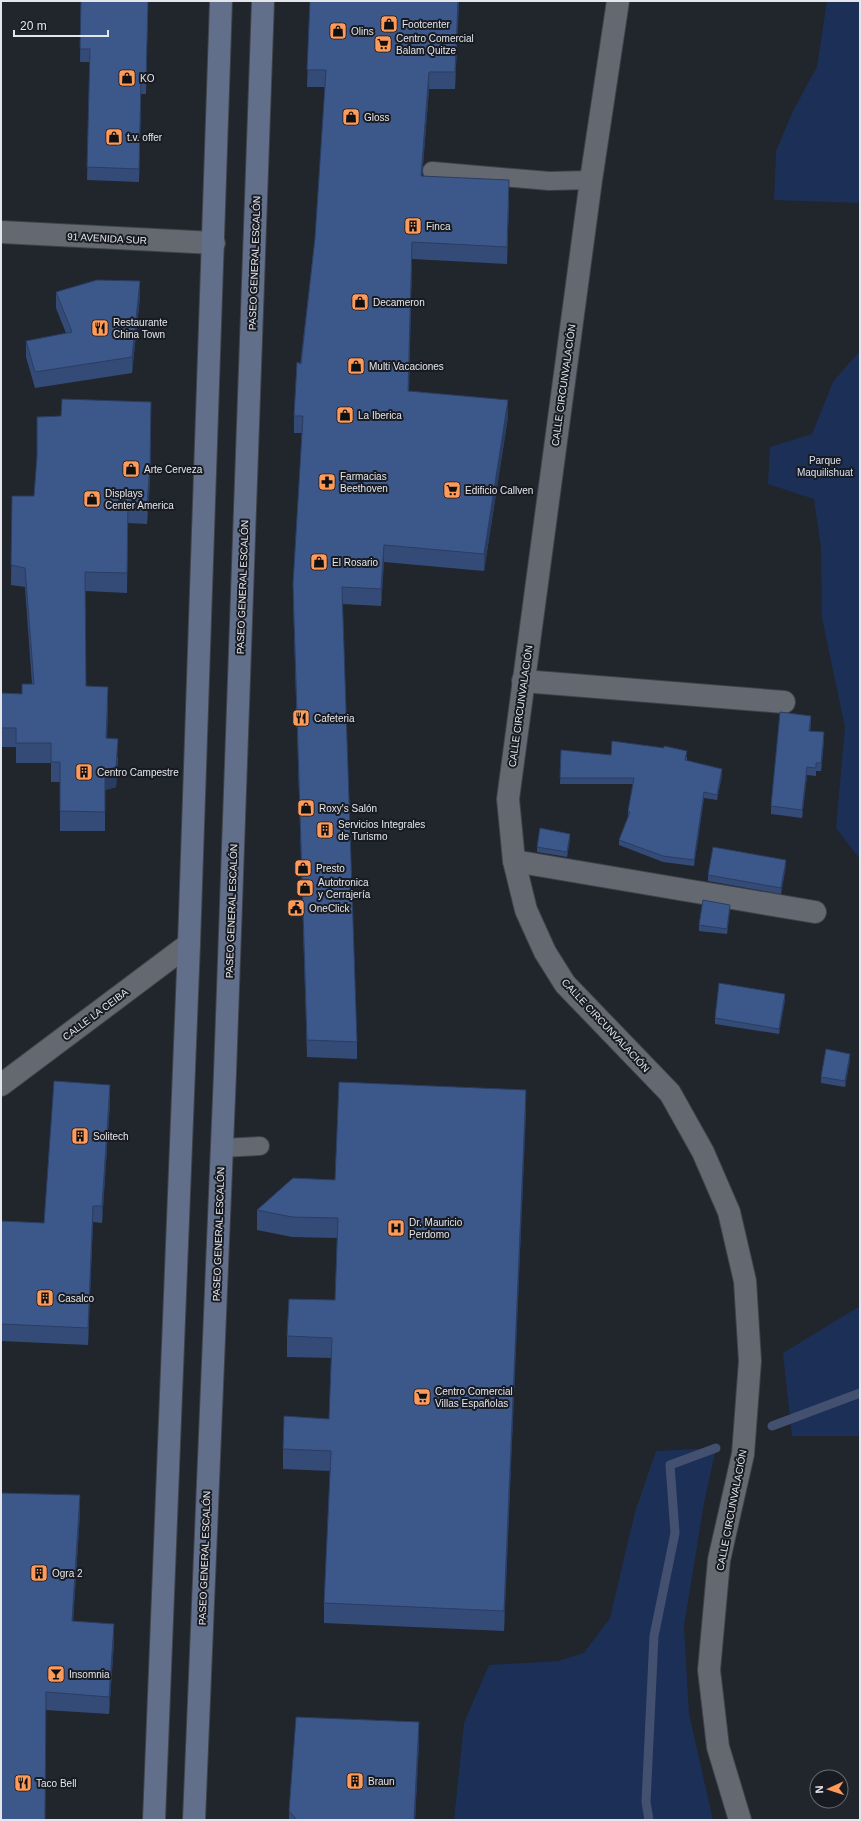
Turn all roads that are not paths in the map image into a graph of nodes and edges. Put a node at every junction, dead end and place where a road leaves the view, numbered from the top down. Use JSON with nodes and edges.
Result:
{"nodes":[{"id":1,"x":221,"y":1,"type":"edge"},
{"id":2,"x":263,"y":1,"type":"edge"},
{"id":3,"x":618,"y":1,"type":"edge"},
{"id":4,"x":432,"y":171,"type":"dead end"},
{"id":5,"x":591,"y":180,"type":"junction"},
{"id":6,"x":1,"y":232,"type":"edge"},
{"id":7,"x":214,"y":243,"type":"junction"},
{"id":8,"x":523,"y":681,"type":"junction"},
{"id":9,"x":784,"y":702,"type":"dead end"},
{"id":10,"x":514,"y":861,"type":"junction"},
{"id":11,"x":815,"y":912,"type":"dead end"},
{"id":12,"x":189,"y":944,"type":"junction"},
{"id":13,"x":1,"y":1085,"type":"edge"},
{"id":14,"x":260,"y":1146,"type":"dead end"},
{"id":15,"x":221,"y":1148,"type":"junction"},
{"id":16,"x":154,"y":1820,"type":"edge"},
{"id":17,"x":194,"y":1820,"type":"edge"},
{"id":18,"x":740,"y":1820,"type":"edge"}],
"edges":[{"from":1,"to":7,"type":"main road"},
{"from":2,"to":15,"type":"main road","name":"PASEO GENERAL ESCALÓN"},
{"from":3,"to":5,"type":"street","name":"CALLE CIRCUNVALACIÓN"},
{"from":4,"to":5,"type":"lane"},
{"from":5,"to":8,"type":"street","name":"CALLE CIRCUNVALACIÓN"},
{"from":6,"to":7,"type":"street","name":"91 AVENIDA SUR"},
{"from":7,"to":12,"type":"main road"},
{"from":8,"to":9,"type":"street"},
{"from":8,"to":10,"type":"street","name":"CALLE CIRCUNVALACIÓN"},
{"from":10,"to":11,"type":"street"},
{"from":10,"to":18,"type":"street","name":"CALLE CIRCUNVALACIÓN"},
{"from":12,"to":13,"type":"street","name":"CALLE LA CEIBA"},
{"from":12,"to":16,"type":"main road"},
{"from":14,"to":15,"type":"lane"},
{"from":15,"to":17,"type":"main road","name":"PASEO GENERAL ESCALÓN"}]}
